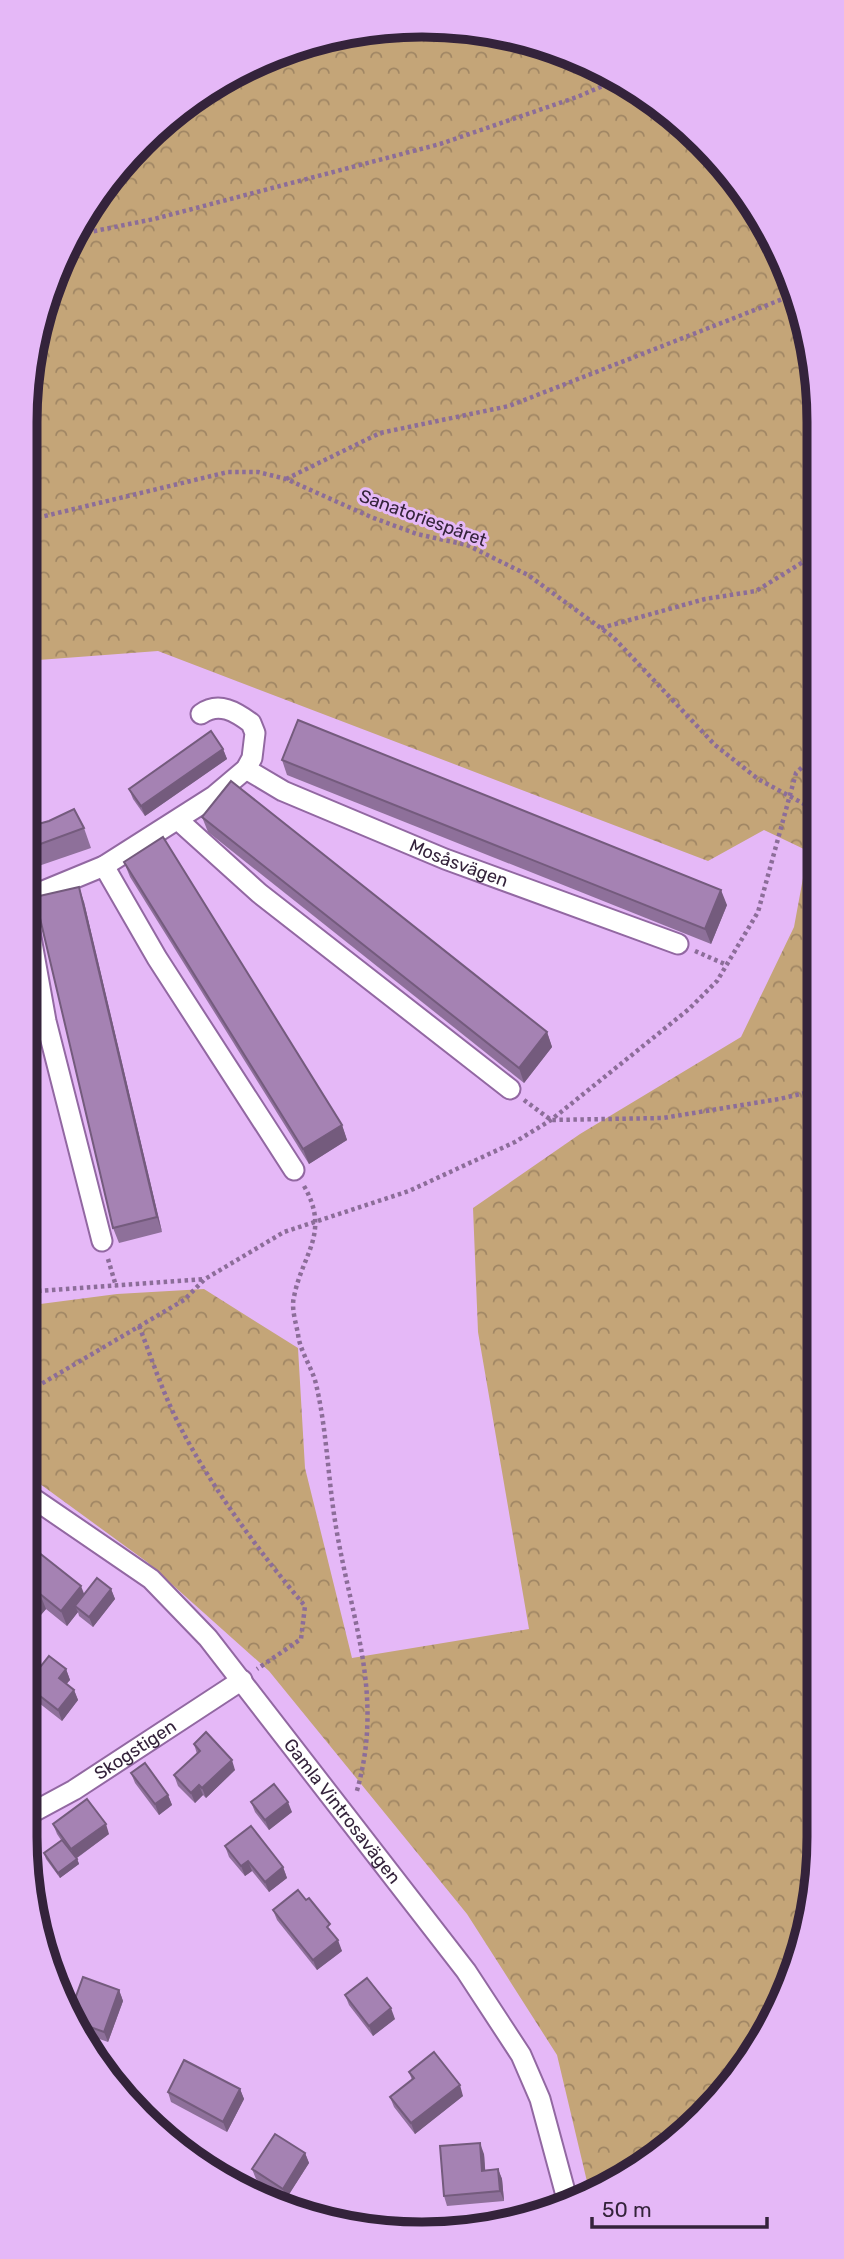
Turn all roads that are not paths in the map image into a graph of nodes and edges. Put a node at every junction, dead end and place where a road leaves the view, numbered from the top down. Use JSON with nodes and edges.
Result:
{"nodes":[{"id":1,"x":201,"y":714,"type":"dead end"},
{"id":2,"x":246,"y":769,"type":"junction"},
{"id":3,"x":178,"y":820,"type":"junction"},
{"id":4,"x":104,"y":866,"type":"junction"},
{"id":5,"x":37,"y":894,"type":"edge"},
{"id":6,"x":678,"y":944,"type":"road end"},
{"id":7,"x":37,"y":971,"type":"edge"},
{"id":8,"x":510,"y":1089,"type":"road end"},
{"id":9,"x":294,"y":1170,"type":"road end"},
{"id":10,"x":102,"y":1241,"type":"road end"},
{"id":11,"x":37,"y":1501,"type":"edge"},
{"id":12,"x":242,"y":1680,"type":"junction"},
{"id":13,"x":37,"y":1811,"type":"edge"},
{"id":14,"x":565,"y":2195,"type":"edge"}],
"edges":[{"from":1,"to":2,"type":"street"},
{"from":2,"to":3,"type":"street"},
{"from":2,"to":6,"type":"street","name":"Mosåsvägen"},
{"from":3,"to":4,"type":"street"},
{"from":3,"to":8,"type":"street"},
{"from":4,"to":5,"type":"street"},
{"from":4,"to":9,"type":"street"},
{"from":7,"to":10,"type":"street"},
{"from":11,"to":12,"type":"street","name":"Gamla Vintrosavägen"},
{"from":12,"to":13,"type":"street","name":"Skogstigen"},
{"from":12,"to":14,"type":"street","name":"Gamla Vintrosavägen"}]}
